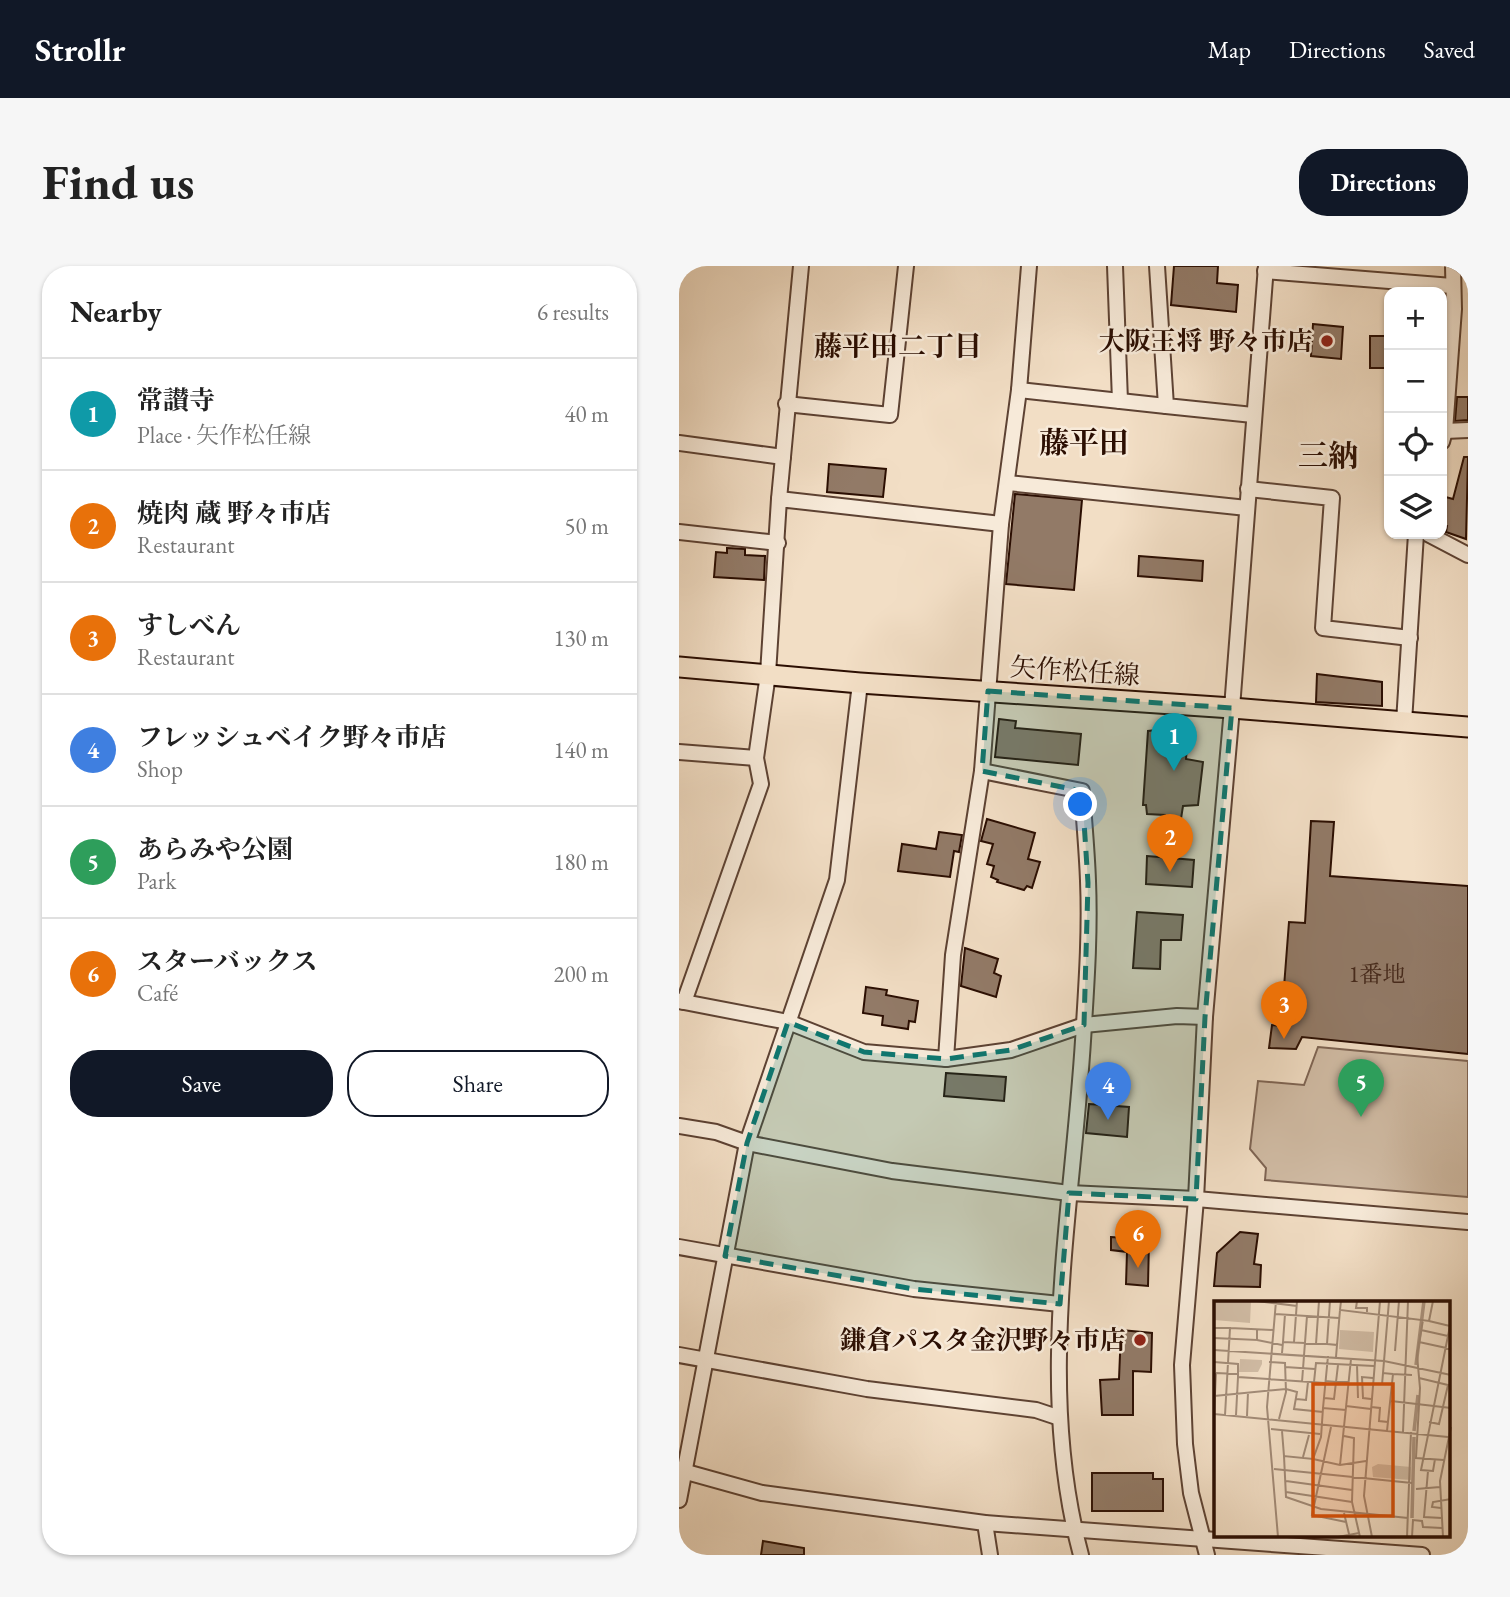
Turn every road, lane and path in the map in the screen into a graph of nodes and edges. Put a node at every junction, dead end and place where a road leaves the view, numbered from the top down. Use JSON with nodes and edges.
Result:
{"nodes":[{"id":1,"x":801,"y":266,"type":"edge"},
{"id":2,"x":906,"y":266,"type":"edge"},
{"id":3,"x":1029,"y":266,"type":"edge"},
{"id":4,"x":1115,"y":266,"type":"edge"},
{"id":5,"x":1157,"y":266,"type":"edge"},
{"id":6,"x":1453,"y":266,"type":"edge"},
{"id":7,"x":1265,"y":269,"type":"edge"},
{"id":8,"x":1358,"y":272,"type":"edge"},
{"id":9,"x":1452,"y":286,"type":"junction"},
{"id":10,"x":1461,"y":310,"type":"edge"},
{"id":11,"x":1019,"y":390,"type":"junction"},
{"id":12,"x":1120,"y":401,"type":"junction"},
{"id":13,"x":786,"y":404,"type":"junction"},
{"id":14,"x":1166,"y":405,"type":"junction"},
{"id":15,"x":1446,"y":413,"type":"edge"},
{"id":16,"x":1253,"y":415,"type":"junction"},
{"id":17,"x":1468,"y":430,"type":"edge"},
{"id":18,"x":1447,"y":435,"type":"edge"},
{"id":19,"x":679,"y":443,"type":"edge"},
{"id":20,"x":783,"y":457,"type":"junction"},
{"id":21,"x":1008,"y":483,"type":"junction"},
{"id":22,"x":1248,"y":489,"type":"junction"},
{"id":23,"x":779,"y":499,"type":"junction"},
{"id":24,"x":1247,"y":508,"type":"junction"},
{"id":25,"x":1001,"y":524,"type":"junction"},
{"id":26,"x":679,"y":532,"type":"edge"},
{"id":27,"x":1416,"y":539,"type":"edge"},
{"id":28,"x":1438,"y":539,"type":"edge"},
{"id":29,"x":778,"y":542,"type":"junction"},
{"id":30,"x":1468,"y":555,"type":"edge"},
{"id":31,"x":1410,"y":638,"type":"junction"},
{"id":32,"x":679,"y":667,"type":"edge"},
{"id":33,"x":768,"y":674,"type":"junction"},
{"id":34,"x":860,"y":683,"type":"junction"},
{"id":35,"x":988,"y":691,"type":"junction"},
{"id":36,"x":1232,"y":708,"type":"junction"},
{"id":37,"x":1404,"y":722,"type":"junction"},
{"id":38,"x":1468,"y":727,"type":"edge"},
{"id":39,"x":679,"y":752,"type":"edge"},
{"id":40,"x":756,"y":758,"type":"junction"},
{"id":41,"x":982,"y":771,"type":"junction"},
{"id":42,"x":682,"y":1001,"type":"edge"},
{"id":43,"x":1205,"y":1017,"type":"junction"},
{"id":44,"x":787,"y":1022,"type":"junction"},
{"id":45,"x":1084,"y":1025,"type":"junction"},
{"id":46,"x":947,"y":1059,"type":"junction"},
{"id":47,"x":679,"y":1126,"type":"edge"},
{"id":48,"x":747,"y":1143,"type":"junction"},
{"id":49,"x":1069,"y":1193,"type":"junction"},
{"id":50,"x":1196,"y":1199,"type":"junction"},
{"id":51,"x":1468,"y":1222,"type":"edge"},
{"id":52,"x":679,"y":1247,"type":"edge"},
{"id":53,"x":725,"y":1256,"type":"junction"},
{"id":54,"x":1060,"y":1304,"type":"junction"},
{"id":55,"x":679,"y":1355,"type":"edge"},
{"id":56,"x":705,"y":1360,"type":"junction"},
{"id":57,"x":1060,"y":1418,"type":"junction"},
{"id":58,"x":682,"y":1471,"type":"edge"},
{"id":59,"x":679,"y":1500,"type":"edge"},
{"id":60,"x":985,"y":1523,"type":"junction"},
{"id":61,"x":1074,"y":1529,"type":"junction"},
{"id":62,"x":1203,"y":1539,"type":"junction"},
{"id":63,"x":991,"y":1555,"type":"edge"},
{"id":64,"x":1081,"y":1555,"type":"edge"},
{"id":65,"x":1207,"y":1555,"type":"edge"},
{"id":66,"x":1422,"y":1555,"type":"edge"}],
"edges":[{"from":1,"to":13,"type":"street"},
{"from":2,"to":13,"type":"street"},
{"from":3,"to":11,"type":"street"},
{"from":4,"to":12,"type":"street"},
{"from":5,"to":14,"type":"street"},
{"from":6,"to":9,"type":"street"},
{"from":7,"to":8,"type":"street"},
{"from":7,"to":16,"type":"street"},
{"from":8,"to":9,"type":"street"},
{"from":9,"to":10,"type":"street"},
{"from":10,"to":15,"type":"street"},
{"from":11,"to":12,"type":"street"},
{"from":11,"to":21,"type":"street"},
{"from":12,"to":14,"type":"street"},
{"from":13,"to":20,"type":"street"},
{"from":14,"to":16,"type":"street"},
{"from":16,"to":22,"type":"street"},
{"from":17,"to":18,"type":"street"},
{"from":19,"to":20,"type":"street"},
{"from":20,"to":23,"type":"street"},
{"from":21,"to":24,"type":"street"},
{"from":21,"to":25,"type":"street"},
{"from":22,"to":24,"type":"street"},
{"from":22,"to":31,"type":"street"},
{"from":23,"to":25,"type":"street"},
{"from":23,"to":29,"type":"street"},
{"from":24,"to":36,"type":"street"},
{"from":25,"to":35,"type":"street"},
{"from":26,"to":29,"type":"street"},
{"from":27,"to":31,"type":"street"},
{"from":28,"to":30,"type":"street"},
{"from":29,"to":33,"type":"street"},
{"from":31,"to":37,"type":"street"},
{"from":32,"to":33,"type":"main road","name":"矢作松任線"},
{"from":33,"to":34,"type":"main road","name":"矢作松任線"},
{"from":33,"to":40,"type":"street"},
{"from":34,"to":35,"type":"main road","name":"矢作松任線"},
{"from":34,"to":44,"type":"street"},
{"from":35,"to":36,"type":"main road","name":"矢作松任線"},
{"from":35,"to":41,"type":"street"},
{"from":36,"to":37,"type":"main road","name":"矢作松任線"},
{"from":36,"to":43,"type":"street"},
{"from":37,"to":38,"type":"main road","name":"矢作松任線"},
{"from":39,"to":40,"type":"street"},
{"from":40,"to":42,"type":"street"},
{"from":41,"to":45,"type":"street"},
{"from":41,"to":46,"type":"street"},
{"from":42,"to":44,"type":"street"},
{"from":43,"to":45,"type":"street"},
{"from":43,"to":50,"type":"street"},
{"from":44,"to":46,"type":"street"},
{"from":44,"to":48,"type":"street"},
{"from":45,"to":46,"type":"street"},
{"from":45,"to":49,"type":"street"},
{"from":47,"to":48,"type":"street"},
{"from":48,"to":49,"type":"street"},
{"from":48,"to":53,"type":"street"},
{"from":49,"to":50,"type":"street"},
{"from":49,"to":54,"type":"street"},
{"from":50,"to":51,"type":"street"},
{"from":50,"to":62,"type":"street"},
{"from":52,"to":53,"type":"street"},
{"from":53,"to":54,"type":"street"},
{"from":53,"to":56,"type":"street"},
{"from":54,"to":57,"type":"street"},
{"from":55,"to":56,"type":"street"},
{"from":56,"to":57,"type":"street"},
{"from":56,"to":58,"type":"street"},
{"from":57,"to":61,"type":"street"},
{"from":58,"to":59,"type":"street"},
{"from":58,"to":60,"type":"street"},
{"from":60,"to":61,"type":"street"},
{"from":60,"to":63,"type":"street"},
{"from":61,"to":62,"type":"street"},
{"from":61,"to":64,"type":"street"},
{"from":62,"to":65,"type":"street"},
{"from":62,"to":66,"type":"street"}]}
